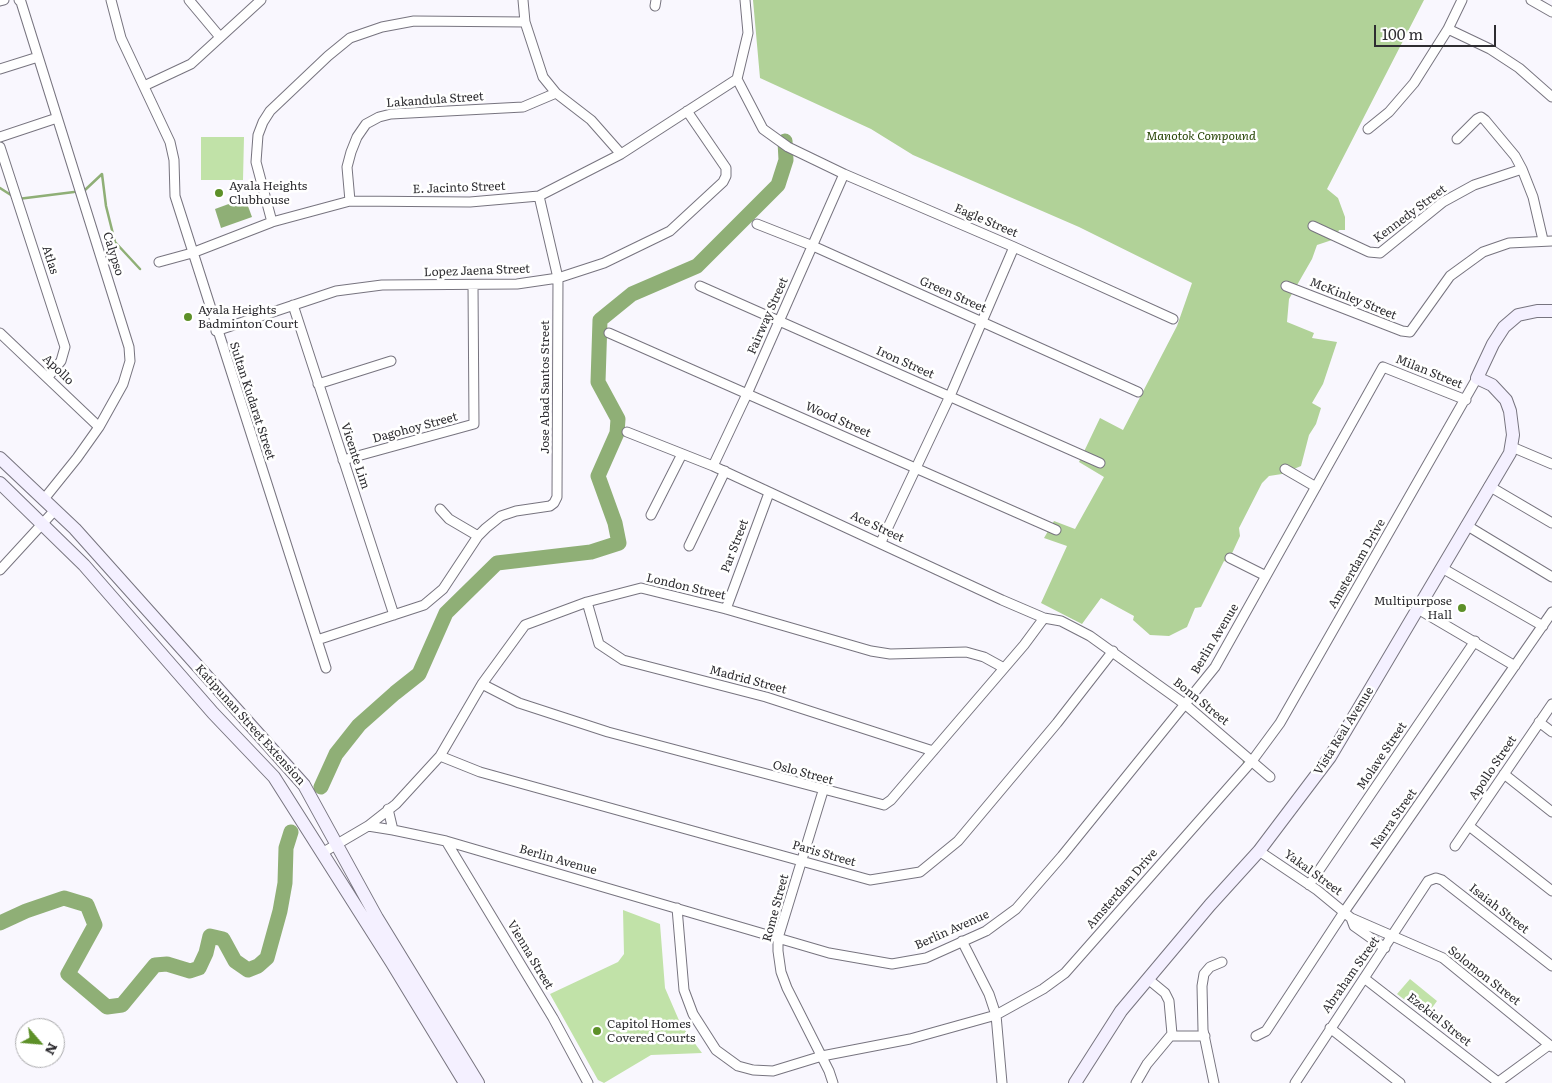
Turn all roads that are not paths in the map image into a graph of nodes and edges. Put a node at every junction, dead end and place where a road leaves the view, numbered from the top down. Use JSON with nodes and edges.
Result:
{"nodes":[{"id":1,"x":4,"y":0,"type":"edge"},
{"id":2,"x":19,"y":0,"type":"edge"},
{"id":3,"x":111,"y":0,"type":"edge"},
{"id":4,"x":189,"y":0,"type":"edge"},
{"id":5,"x":261,"y":0,"type":"edge"},
{"id":6,"x":523,"y":0,"type":"edge"},
{"id":7,"x":746,"y":0,"type":"edge"},
{"id":8,"x":1462,"y":0,"type":"edge"},
{"id":9,"x":1531,"y":0,"type":"edge"},
{"id":10,"x":0,"y":1,"type":"edge"},
{"id":11,"x":1552,"y":12,"type":"edge"},
{"id":12,"x":525,"y":22,"type":"junction"},
{"id":13,"x":1448,"y":29,"type":"junction"},
{"id":14,"x":220,"y":37,"type":"junction"},
{"id":15,"x":38,"y":56,"type":"junction"},
{"id":16,"x":0,"y":69,"type":"edge"},
{"id":17,"x":737,"y":79,"type":"junction"},
{"id":18,"x":144,"y":86,"type":"junction"},
{"id":19,"x":556,"y":93,"type":"junction"},
{"id":20,"x":1552,"y":97,"type":"edge"},
{"id":21,"x":687,"y":111,"type":"junction"},
{"id":22,"x":57,"y":118,"type":"junction"},
{"id":23,"x":1368,"y":129,"type":"dead end"},
{"id":24,"x":0,"y":136,"type":"edge"},
{"id":25,"x":1457,"y":139,"type":"dead end"},
{"id":26,"x":0,"y":147,"type":"edge"},
{"id":27,"x":620,"y":154,"type":"junction"},
{"id":28,"x":1522,"y":169,"type":"junction"},
{"id":29,"x":844,"y":174,"type":"junction"},
{"id":30,"x":539,"y":196,"type":"junction"},
{"id":31,"x":350,"y":201,"type":"junction"},
{"id":32,"x":272,"y":222,"type":"junction"},
{"id":33,"x":757,"y":224,"type":"dead end"},
{"id":34,"x":1313,"y":226,"type":"dead end"},
{"id":35,"x":1547,"y":240,"type":"edge"},
{"id":36,"x":813,"y":246,"type":"junction"},
{"id":37,"x":1014,"y":246,"type":"junction"},
{"id":38,"x":192,"y":253,"type":"junction"},
{"id":39,"x":159,"y":262,"type":"dead end"},
{"id":40,"x":558,"y":278,"type":"junction"},
{"id":41,"x":473,"y":285,"type":"junction"},
{"id":42,"x":700,"y":286,"type":"dead end"},
{"id":43,"x":1286,"y":286,"type":"dead end"},
{"id":44,"x":293,"y":305,"type":"junction"},
{"id":45,"x":1552,"y":311,"type":"edge"},
{"id":46,"x":1173,"y":318,"type":"dead end"},
{"id":47,"x":780,"y":321,"type":"junction"},
{"id":48,"x":980,"y":321,"type":"junction"},
{"id":49,"x":216,"y":331,"type":"junction"},
{"id":50,"x":0,"y":333,"type":"edge"},
{"id":51,"x":609,"y":334,"type":"dead end"},
{"id":52,"x":391,"y":361,"type":"dead end"},
{"id":53,"x":1383,"y":366,"type":"joint"},
{"id":54,"x":48,"y":378,"type":"junction"},
{"id":55,"x":1477,"y":378,"type":"junction"},
{"id":56,"x":318,"y":384,"type":"junction"},
{"id":57,"x":1138,"y":392,"type":"dead end"},
{"id":58,"x":747,"y":394,"type":"junction"},
{"id":59,"x":950,"y":396,"type":"junction"},
{"id":60,"x":1466,"y":400,"type":"junction"},
{"id":61,"x":99,"y":427,"type":"junction"},
{"id":62,"x":627,"y":432,"type":"dead end"},
{"id":63,"x":1512,"y":447,"type":"junction"},
{"id":64,"x":682,"y":454,"type":"junction"},
{"id":65,"x":0,"y":458,"type":"edge"},
{"id":66,"x":343,"y":460,"type":"junction"},
{"id":67,"x":1100,"y":463,"type":"dead end"},
{"id":68,"x":1552,"y":464,"type":"edge"},
{"id":69,"x":713,"y":466,"type":"junction"},
{"id":70,"x":917,"y":468,"type":"junction"},
{"id":71,"x":1285,"y":469,"type":"dead end"},
{"id":72,"x":725,"y":472,"type":"junction"},
{"id":73,"x":0,"y":483,"type":"edge"},
{"id":74,"x":1316,"y":486,"type":"junction"},
{"id":75,"x":1489,"y":486,"type":"junction"},
{"id":76,"x":769,"y":493,"type":"junction"},
{"id":77,"x":44,"y":499,"type":"junction"},
{"id":78,"x":440,"y":509,"type":"dead end"},
{"id":79,"x":55,"y":510,"type":"junction"},
{"id":80,"x":651,"y":515,"type":"dead end"},
{"id":81,"x":41,"y":522,"type":"junction"},
{"id":82,"x":1552,"y":522,"type":"edge"},
{"id":83,"x":1466,"y":526,"type":"junction"},
{"id":84,"x":1056,"y":530,"type":"dead end"},
{"id":85,"x":478,"y":536,"type":"junction"},
{"id":86,"x":881,"y":542,"type":"junction"},
{"id":87,"x":689,"y":546,"type":"dead end"},
{"id":88,"x":1230,"y":558,"type":"dead end"},
{"id":89,"x":1442,"y":568,"type":"junction"},
{"id":90,"x":0,"y":570,"type":"edge"},
{"id":91,"x":1266,"y":576,"type":"junction"},
{"id":92,"x":1552,"y":577,"type":"edge"},
{"id":93,"x":587,"y":602,"type":"junction"},
{"id":94,"x":726,"y":609,"type":"junction"},
{"id":95,"x":1418,"y":609,"type":"junction"},
{"id":96,"x":1552,"y":612,"type":"edge"},
{"id":97,"x":394,"y":615,"type":"junction"},
{"id":98,"x":1044,"y":618,"type":"junction"},
{"id":99,"x":1543,"y":626,"type":"junction"},
{"id":100,"x":317,"y":640,"type":"junction"},
{"id":101,"x":1475,"y":641,"type":"junction"},
{"id":102,"x":1113,"y":651,"type":"junction"},
{"id":103,"x":1515,"y":666,"type":"junction"},
{"id":104,"x":326,"y":668,"type":"dead end"},
{"id":105,"x":1004,"y":668,"type":"junction"},
{"id":106,"x":482,"y":684,"type":"junction"},
{"id":107,"x":1552,"y":704,"type":"edge"},
{"id":108,"x":1186,"y":705,"type":"junction"},
{"id":109,"x":1539,"y":722,"type":"junction"},
{"id":110,"x":1552,"y":732,"type":"edge"},
{"id":111,"x":934,"y":751,"type":"junction"},
{"id":112,"x":440,"y":756,"type":"junction"},
{"id":113,"x":1252,"y":761,"type":"junction"},
{"id":114,"x":1504,"y":774,"type":"junction"},
{"id":115,"x":1270,"y":777,"type":"dead end"},
{"id":116,"x":823,"y":791,"type":"junction"},
{"id":117,"x":388,"y":809,"type":"junction"},
{"id":118,"x":1552,"y":812,"type":"edge"},
{"id":119,"x":368,"y":826,"type":"junction"},
{"id":120,"x":1468,"y":826,"type":"junction"},
{"id":121,"x":393,"y":830,"type":"junction"},
{"id":122,"x":446,"y":841,"type":"junction"},
{"id":123,"x":334,"y":842,"type":"junction"},
{"id":124,"x":1455,"y":846,"type":"dead end"},
{"id":125,"x":320,"y":851,"type":"junction"},
{"id":126,"x":1259,"y":851,"type":"junction"},
{"id":127,"x":802,"y":861,"type":"junction"},
{"id":128,"x":1428,"y":881,"type":"joint"},
{"id":129,"x":1309,"y":884,"type":"junction"},
{"id":130,"x":1552,"y":891,"type":"edge"},
{"id":131,"x":677,"y":908,"type":"junction"},
{"id":132,"x":1347,"y":915,"type":"junction"},
{"id":133,"x":1394,"y":936,"type":"junction"},
{"id":134,"x":778,"y":938,"type":"junction"},
{"id":135,"x":962,"y":941,"type":"junction"},
{"id":136,"x":1386,"y":948,"type":"junction"},
{"id":137,"x":1222,"y":962,"type":"dead end"},
{"id":138,"x":1552,"y":966,"type":"edge"},
{"id":139,"x":1364,"y":978,"type":"junction"},
{"id":140,"x":1148,"y":979,"type":"junction"},
{"id":141,"x":996,"y":1015,"type":"junction"},
{"id":142,"x":435,"y":1023,"type":"junction"},
{"id":143,"x":1330,"y":1028,"type":"junction"},
{"id":144,"x":1171,"y":1036,"type":"junction"},
{"id":145,"x":1205,"y":1036,"type":"junction"},
{"id":146,"x":1256,"y":1036,"type":"dead end"},
{"id":147,"x":1551,"y":1046,"type":"edge"},
{"id":148,"x":822,"y":1056,"type":"junction"},
{"id":149,"x":465,"y":1083,"type":"edge"},
{"id":150,"x":478,"y":1083,"type":"edge"},
{"id":151,"x":588,"y":1083,"type":"edge"},
{"id":152,"x":832,"y":1083,"type":"edge"},
{"id":153,"x":1002,"y":1083,"type":"edge"},
{"id":154,"x":1075,"y":1083,"type":"edge"},
{"id":155,"x":1136,"y":1083,"type":"edge"},
{"id":156,"x":1214,"y":1083,"type":"edge"},
{"id":157,"x":1295,"y":1083,"type":"edge"},
{"id":158,"x":1400,"y":1083,"type":"edge"},
{"id":159,"x":1498,"y":1083,"type":"edge"}],
"edges":[{"from":1,"to":10,"type":"street"},
{"from":2,"to":15,"type":"street","name":"Calypso"},
{"from":3,"to":18,"type":"street","name":"Sultan Kudarat Street"},
{"from":4,"to":14,"type":"street"},
{"from":5,"to":14,"type":"street"},
{"from":6,"to":12,"type":"street"},
{"from":7,"to":17,"type":"street"},
{"from":8,"to":13,"type":"street"},
{"from":9,"to":11,"type":"street"},
{"from":12,"to":19,"type":"street"},
{"from":12,"to":32,"type":"street"},
{"from":13,"to":20,"type":"street"},
{"from":13,"to":23,"type":"street"},
{"from":14,"to":18,"type":"street"},
{"from":15,"to":16,"type":"street"},
{"from":15,"to":22,"type":"street","name":"Calypso"},
{"from":17,"to":21,"type":"street","name":"E. Jacinto Street"},
{"from":17,"to":29,"type":"street","name":"Eagle Street"},
{"from":18,"to":38,"type":"street","name":"Sultan Kudarat Street"},
{"from":19,"to":27,"type":"street"},
{"from":19,"to":31,"type":"street","name":"Lakandula Street"},
{"from":21,"to":27,"type":"street","name":"E. Jacinto Street"},
{"from":21,"to":40,"type":"street","name":"Lopez Jaena Street"},
{"from":22,"to":24,"type":"street"},
{"from":22,"to":61,"type":"street","name":"Calypso"},
{"from":25,"to":28,"type":"street"},
{"from":26,"to":54,"type":"street","name":"Atlas"},
{"from":27,"to":30,"type":"street","name":"E. Jacinto Street"},
{"from":28,"to":34,"type":"street","name":"Kennedy Street"},
{"from":28,"to":35,"type":"street"},
{"from":29,"to":36,"type":"street","name":"Fairway Street"},
{"from":29,"to":37,"type":"street","name":"Eagle Street"},
{"from":30,"to":31,"type":"street","name":"E. Jacinto Street"},
{"from":30,"to":40,"type":"street","name":"Jose Abad Santos Street"},
{"from":31,"to":32,"type":"street","name":"E. Jacinto Street"},
{"from":32,"to":38,"type":"street","name":"E. Jacinto Street"},
{"from":33,"to":36,"type":"street","name":"Green Street"},
{"from":35,"to":43,"type":"street","name":"McKinley Street"},
{"from":36,"to":47,"type":"street","name":"Fairway Street"},
{"from":36,"to":48,"type":"street","name":"Green Street"},
{"from":37,"to":46,"type":"street","name":"Eagle Street"},
{"from":37,"to":48,"type":"street"},
{"from":38,"to":39,"type":"street","name":"E. Jacinto Street"},
{"from":38,"to":49,"type":"street","name":"Sultan Kudarat Street"},
{"from":40,"to":41,"type":"street","name":"Lopez Jaena Street"},
{"from":40,"to":85,"type":"street","name":"Jose Abad Santos Street"},
{"from":41,"to":44,"type":"street","name":"Lopez Jaena Street"},
{"from":41,"to":66,"type":"street","name":"Dagohoy Street"},
{"from":42,"to":47,"type":"street","name":"Iron Street"},
{"from":44,"to":49,"type":"street","name":"Lopez Jaena Street"},
{"from":44,"to":56,"type":"street","name":"Vicente Lim"},
{"from":45,"to":55,"type":"street"},
{"from":47,"to":58,"type":"street","name":"Fairway Street"},
{"from":47,"to":59,"type":"street","name":"Iron Street"},
{"from":48,"to":57,"type":"street","name":"Green Street"},
{"from":48,"to":59,"type":"street"},
{"from":49,"to":100,"type":"street","name":"Sultan Kudarat Street"},
{"from":50,"to":54,"type":"street","name":"Apollo"},
{"from":51,"to":58,"type":"street","name":"Wood Street"},
{"from":52,"to":56,"type":"street"},
{"from":53,"to":60,"type":"street","name":"Milan Street"},
{"from":53,"to":74,"type":"street","name":"Berlin Avenue"},
{"from":54,"to":61,"type":"street","name":"Apollo"},
{"from":55,"to":60,"type":"street","name":"Amsterdam Drive"},
{"from":55,"to":63,"type":"street"},
{"from":56,"to":66,"type":"street","name":"Vicente Lim"},
{"from":58,"to":69,"type":"street","name":"Fairway Street"},
{"from":58,"to":70,"type":"street","name":"Wood Street"},
{"from":59,"to":67,"type":"street","name":"Iron Street"},
{"from":59,"to":70,"type":"street"},
{"from":60,"to":113,"type":"street","name":"Amsterdam Drive"},
{"from":61,"to":77,"type":"street","name":"Calypso"},
{"from":62,"to":64,"type":"street","name":"Ace Street"},
{"from":63,"to":68,"type":"street"},
{"from":63,"to":75,"type":"street","name":"Vista Real Avenue"},
{"from":64,"to":69,"type":"street","name":"Ace Street"},
{"from":64,"to":80,"type":"street"},
{"from":65,"to":77,"type":"street","name":"Katipunan Street Extension"},
{"from":66,"to":97,"type":"street","name":"Vicente Lim"},
{"from":69,"to":72,"type":"street","name":"Ace Street"},
{"from":70,"to":84,"type":"street","name":"Wood Street"},
{"from":70,"to":86,"type":"street"},
{"from":71,"to":74,"type":"street"},
{"from":72,"to":76,"type":"street","name":"Ace Street"},
{"from":72,"to":87,"type":"street"},
{"from":73,"to":81,"type":"street","name":"Katipunan Street Extension"},
{"from":74,"to":91,"type":"street","name":"Berlin Avenue"},
{"from":75,"to":82,"type":"street"},
{"from":75,"to":83,"type":"street","name":"Vista Real Avenue"},
{"from":76,"to":86,"type":"street","name":"Ace Street"},
{"from":76,"to":94,"type":"street","name":"Par Street"},
{"from":77,"to":79,"type":"street","name":"Katipunan Street Extension"},
{"from":78,"to":85,"type":"street"},
{"from":79,"to":81,"type":"street"},
{"from":79,"to":123,"type":"street","name":"Katipunan Street Extension"},
{"from":81,"to":90,"type":"street"},
{"from":81,"to":125,"type":"street","name":"Katipunan Street Extension"},
{"from":83,"to":89,"type":"street","name":"Vista Real Avenue"},
{"from":83,"to":92,"type":"street"},
{"from":85,"to":97,"type":"street"},
{"from":86,"to":98,"type":"street","name":"Ace Street"},
{"from":88,"to":91,"type":"street"},
{"from":89,"to":95,"type":"street","name":"Vista Real Avenue"},
{"from":89,"to":99,"type":"street"},
{"from":91,"to":108,"type":"street","name":"Berlin Avenue"},
{"from":93,"to":94,"type":"street","name":"London Street"},
{"from":93,"to":106,"type":"street","name":"London Street"},
{"from":93,"to":111,"type":"street","name":"Madrid Street"},
{"from":94,"to":105,"type":"street","name":"London Street"},
{"from":95,"to":101,"type":"street"},
{"from":95,"to":126,"type":"street","name":"Vista Real Avenue"},
{"from":96,"to":99,"type":"street","name":"Narra Street"},
{"from":97,"to":100,"type":"street"},
{"from":98,"to":102,"type":"street","name":"Ace Street"},
{"from":98,"to":105,"type":"street","name":"Oslo Street"},
{"from":99,"to":103,"type":"street","name":"Narra Street"},
{"from":100,"to":104,"type":"street","name":"Sultan Kudarat Street"},
{"from":101,"to":103,"type":"street"},
{"from":101,"to":129,"type":"street","name":"Molave Street"},
{"from":102,"to":108,"type":"street","name":"Bonn Street"},
{"from":102,"to":127,"type":"street","name":"Paris Street"},
{"from":103,"to":132,"type":"street","name":"Narra Street"},
{"from":105,"to":111,"type":"street","name":"Oslo Street"},
{"from":106,"to":112,"type":"street","name":"London Street"},
{"from":106,"to":116,"type":"street","name":"Oslo Street"},
{"from":107,"to":109,"type":"street","name":"Apollo Street"},
{"from":108,"to":113,"type":"street","name":"Bonn Street"},
{"from":108,"to":135,"type":"street","name":"Berlin Avenue"},
{"from":109,"to":110,"type":"street"},
{"from":109,"to":114,"type":"street","name":"Apollo Street"},
{"from":111,"to":116,"type":"street","name":"Oslo Street"},
{"from":112,"to":117,"type":"street","name":"London Street"},
{"from":112,"to":127,"type":"street","name":"Paris Street"},
{"from":113,"to":115,"type":"street","name":"Bonn Street"},
{"from":113,"to":141,"type":"street","name":"Amsterdam Drive"},
{"from":114,"to":118,"type":"street"},
{"from":114,"to":120,"type":"street","name":"Apollo Street"},
{"from":116,"to":127,"type":"street","name":"Rome Street"},
{"from":117,"to":119,"type":"street","name":"London Street"},
{"from":117,"to":121,"type":"street"},
{"from":119,"to":121,"type":"street","name":"Berlin Avenue"},
{"from":119,"to":123,"type":"street"},
{"from":120,"to":124,"type":"street","name":"Apollo Street"},
{"from":120,"to":130,"type":"street"},
{"from":121,"to":122,"type":"street","name":"Berlin Avenue"},
{"from":122,"to":131,"type":"street","name":"Berlin Avenue"},
{"from":122,"to":151,"type":"street","name":"Vienna Street"},
{"from":123,"to":125,"type":"street"},
{"from":123,"to":142,"type":"street","name":"Katipunan Street Extension"},
{"from":125,"to":142,"type":"street","name":"Katipunan Street Extension"},
{"from":126,"to":129,"type":"street","name":"Yakal Street"},
{"from":126,"to":140,"type":"street","name":"Vista Real Avenue"},
{"from":127,"to":134,"type":"street","name":"Rome Street"},
{"from":128,"to":133,"type":"street","name":"Abraham Street"},
{"from":128,"to":138,"type":"street","name":"Isaiah Street"},
{"from":129,"to":132,"type":"street","name":"Yakal Street"},
{"from":131,"to":134,"type":"street","name":"Berlin Avenue"},
{"from":131,"to":148,"type":"street","name":"Amsterdam Drive"},
{"from":132,"to":133,"type":"street","name":"Yakal Street"},
{"from":132,"to":136,"type":"street","name":"Yakal Street"},
{"from":132,"to":146,"type":"street","name":"Narra Street"},
{"from":133,"to":136,"type":"street","name":"Abraham Street"},
{"from":133,"to":147,"type":"street","name":"Solomon Street"},
{"from":134,"to":135,"type":"street","name":"Berlin Avenue"},
{"from":134,"to":148,"type":"street","name":"Rome Street"},
{"from":135,"to":141,"type":"street"},
{"from":136,"to":139,"type":"street","name":"Abraham Street"},
{"from":137,"to":145,"type":"street"},
{"from":139,"to":143,"type":"street","name":"Abraham Street"},
{"from":139,"to":159,"type":"street","name":"Ezekiel Street"},
{"from":140,"to":144,"type":"street"},
{"from":140,"to":154,"type":"street","name":"Vista Real Avenue"},
{"from":141,"to":148,"type":"street","name":"Amsterdam Drive"},
{"from":141,"to":153,"type":"street"},
{"from":142,"to":149,"type":"street","name":"Katipunan Street Extension"},
{"from":142,"to":150,"type":"street","name":"Katipunan Street Extension"},
{"from":143,"to":157,"type":"street","name":"Abraham Street"},
{"from":143,"to":158,"type":"street"},
{"from":144,"to":145,"type":"street"},
{"from":144,"to":155,"type":"street"},
{"from":145,"to":156,"type":"street"},
{"from":147,"to":159,"type":"street"},
{"from":148,"to":152,"type":"street","name":"Rome Street"}]}
